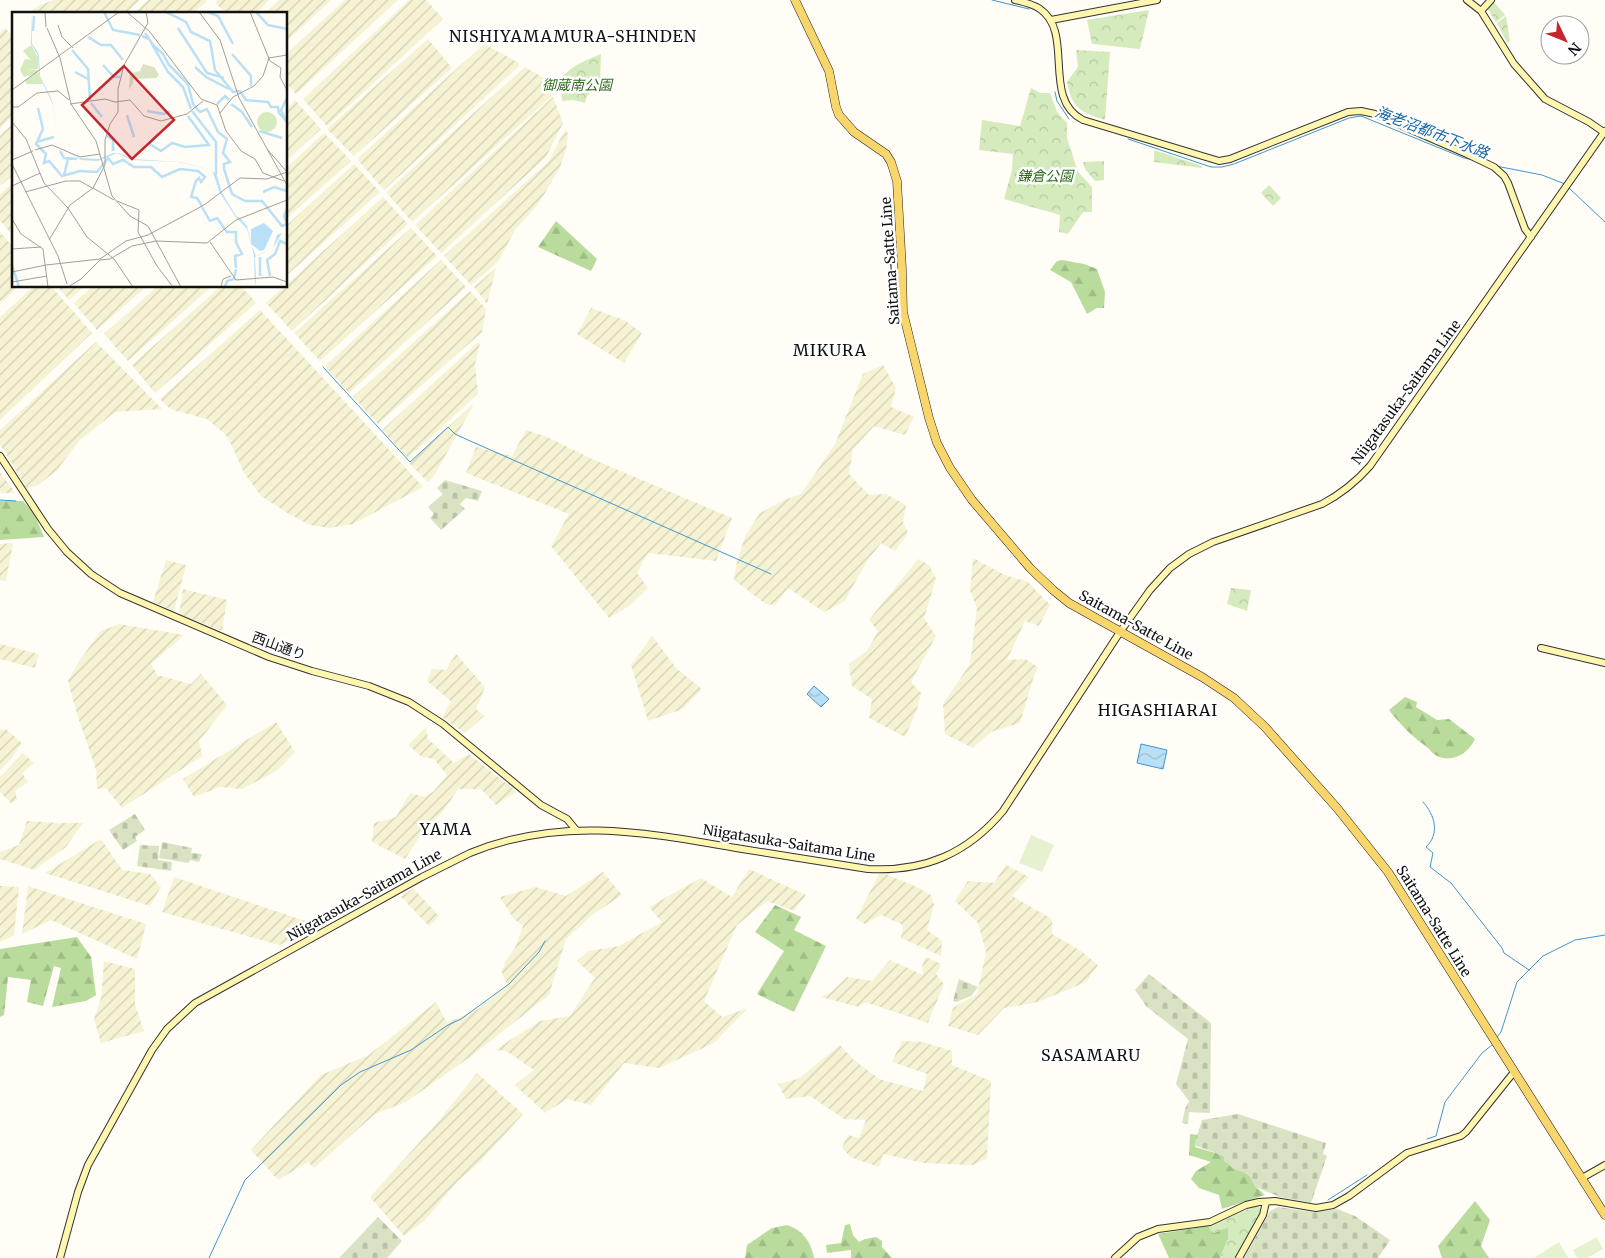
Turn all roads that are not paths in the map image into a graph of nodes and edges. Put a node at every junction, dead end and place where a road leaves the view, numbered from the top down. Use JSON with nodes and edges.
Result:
{"nodes":[{"id":1,"x":796,"y":0,"type":"edge"},
{"id":2,"x":1015,"y":0,"type":"edge"},
{"id":3,"x":1157,"y":0,"type":"edge"},
{"id":4,"x":1467,"y":0,"type":"edge"},
{"id":5,"x":1491,"y":0,"type":"edge"},
{"id":6,"x":1481,"y":11,"type":"junction"},
{"id":7,"x":1051,"y":20,"type":"junction"},
{"id":8,"x":1605,"y":132,"type":"edge"},
{"id":9,"x":1531,"y":237,"type":"junction"},
{"id":10,"x":0,"y":456,"type":"edge"},
{"id":11,"x":1120,"y":632,"type":"junction"},
{"id":12,"x":1541,"y":648,"type":"dead end"},
{"id":13,"x":1605,"y":663,"type":"edge"},
{"id":14,"x":576,"y":830,"type":"junction"},
{"id":15,"x":1514,"y":1072,"type":"junction"},
{"id":16,"x":1605,"y":1165,"type":"edge"},
{"id":17,"x":1582,"y":1178,"type":"junction"},
{"id":18,"x":1266,"y":1202,"type":"junction"},
{"id":19,"x":1605,"y":1215,"type":"edge"},
{"id":20,"x":60,"y":1258,"type":"edge"},
{"id":21,"x":1115,"y":1258,"type":"edge"},
{"id":22,"x":1239,"y":1258,"type":"edge"}],
"edges":[{"from":1,"to":11,"type":"main road","name":"Saitama-Satte Line"},
{"from":2,"to":7,"type":"street"},
{"from":3,"to":7,"type":"street"},
{"from":4,"to":6,"type":"street"},
{"from":5,"to":6,"type":"street"},
{"from":6,"to":8,"type":"street"},
{"from":7,"to":9,"type":"street"},
{"from":8,"to":9,"type":"street","name":"Niigatasuka-Saitama Line"},
{"from":9,"to":11,"type":"street","name":"Niigatasuka-Saitama Line"},
{"from":10,"to":14,"type":"street","name":"西山通り"},
{"from":11,"to":14,"type":"street","name":"Niigatasuka-Saitama Line"},
{"from":11,"to":15,"type":"main road","name":"Saitama-Satte Line"},
{"from":12,"to":13,"type":"street"},
{"from":14,"to":20,"type":"street","name":"Niigatasuka-Saitama Line"},
{"from":15,"to":17,"type":"main road","name":"Saitama-Satte Line"},
{"from":15,"to":18,"type":"street"},
{"from":16,"to":17,"type":"street"},
{"from":17,"to":19,"type":"main road","name":"Saitama-Satte Line"},
{"from":18,"to":21,"type":"street"},
{"from":18,"to":22,"type":"street"}]}
